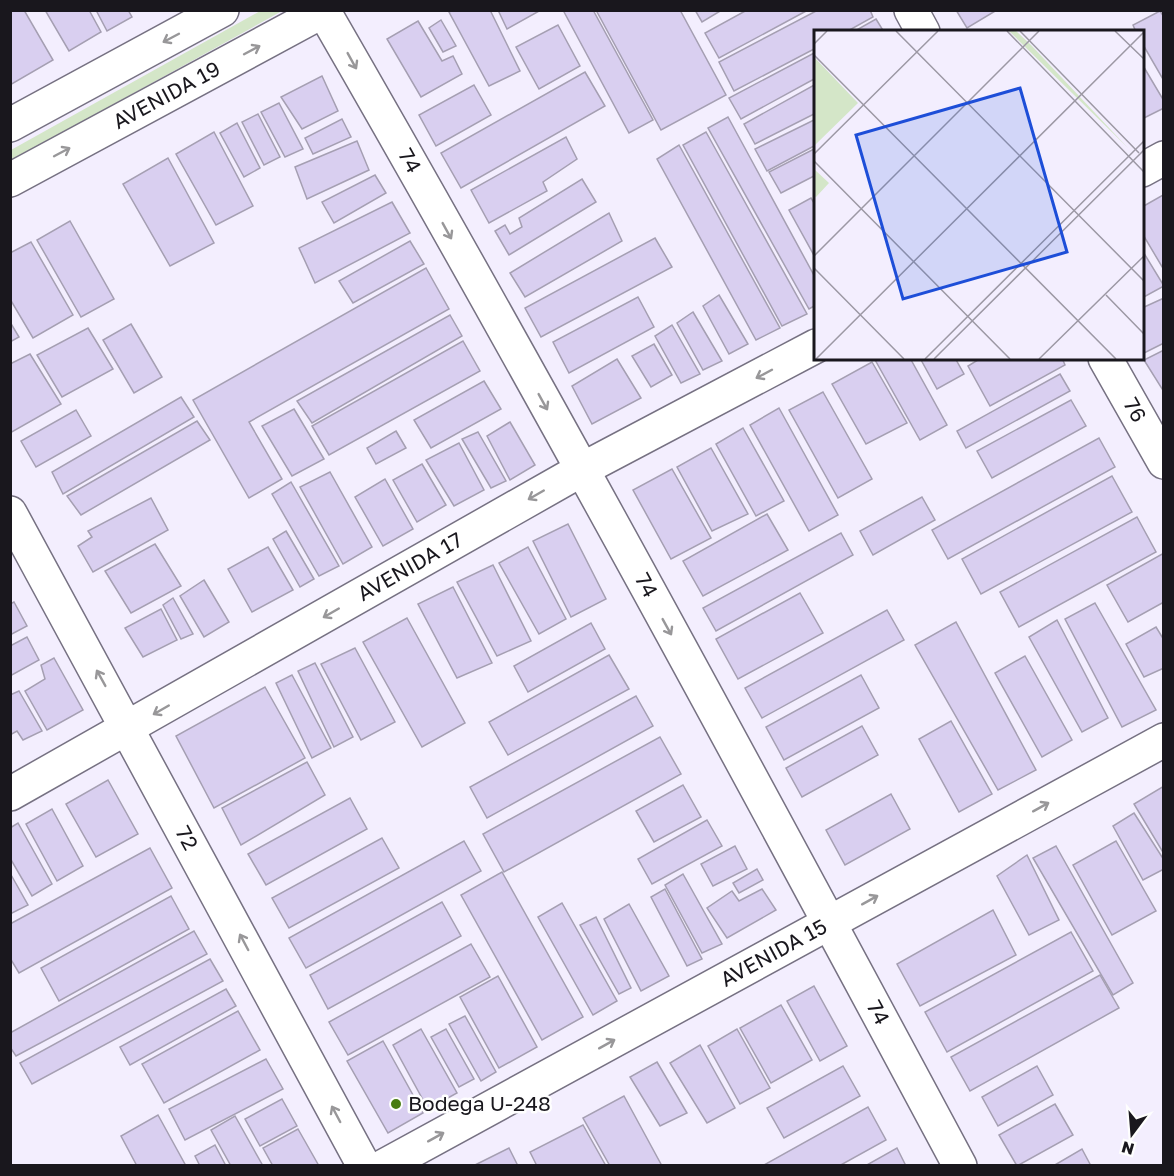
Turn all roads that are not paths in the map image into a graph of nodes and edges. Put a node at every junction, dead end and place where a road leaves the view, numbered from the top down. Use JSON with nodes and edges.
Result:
{"nodes":[{"id":1,"x":222,"y":10,"type":"edge"},
{"id":2,"x":911,"y":10,"type":"edge"},
{"id":3,"x":324,"y":11,"type":"edge"},
{"id":4,"x":922,"y":30,"type":"edge"},
{"id":5,"x":10,"y":125,"type":"edge"},
{"id":6,"x":1164,"y":158,"type":"edge"},
{"id":7,"x":1144,"y":169,"type":"edge"},
{"id":8,"x":10,"y":180,"type":"edge"},
{"id":9,"x":814,"y":347,"type":"edge"},
{"id":10,"x":1106,"y":360,"type":"edge"},
{"id":11,"x":1164,"y":462,"type":"edge"},
{"id":12,"x":580,"y":470,"type":"junction"},
{"id":13,"x":10,"y":513,"type":"edge"},
{"id":14,"x":129,"y":729,"type":"junction"},
{"id":15,"x":1164,"y":740,"type":"edge"},
{"id":16,"x":10,"y":794,"type":"edge"},
{"id":17,"x":830,"y":923,"type":"junction"},
{"id":18,"x":364,"y":1166,"type":"edge"},
{"id":19,"x":384,"y":1166,"type":"edge"},
{"id":20,"x":960,"y":1166,"type":"edge"}],
"edges":[{"from":1,"to":5,"type":"street","one_way":true},
{"from":2,"to":4,"type":"street"},
{"from":8,"to":3,"type":"street","name":"AVENIDA 19","one_way":true},
{"from":3,"to":12,"type":"street","name":"74","one_way":true},
{"from":6,"to":7,"type":"street"},
{"from":9,"to":12,"type":"street","name":"AVENIDA 17","one_way":true},
{"from":10,"to":11,"type":"street","name":"76"},
{"from":12,"to":14,"type":"street","name":"AVENIDA 17","one_way":true},
{"from":12,"to":17,"type":"street","name":"74","one_way":true},
{"from":14,"to":13,"type":"street","name":"72","one_way":true},
{"from":14,"to":16,"type":"street","name":"AVENIDA 17"},
{"from":18,"to":14,"type":"street","name":"72","one_way":true},
{"from":17,"to":15,"type":"street","name":"AVENIDA 15","one_way":true},
{"from":19,"to":17,"type":"street","name":"AVENIDA 15","one_way":true},
{"from":17,"to":20,"type":"street","name":"74"}]}
